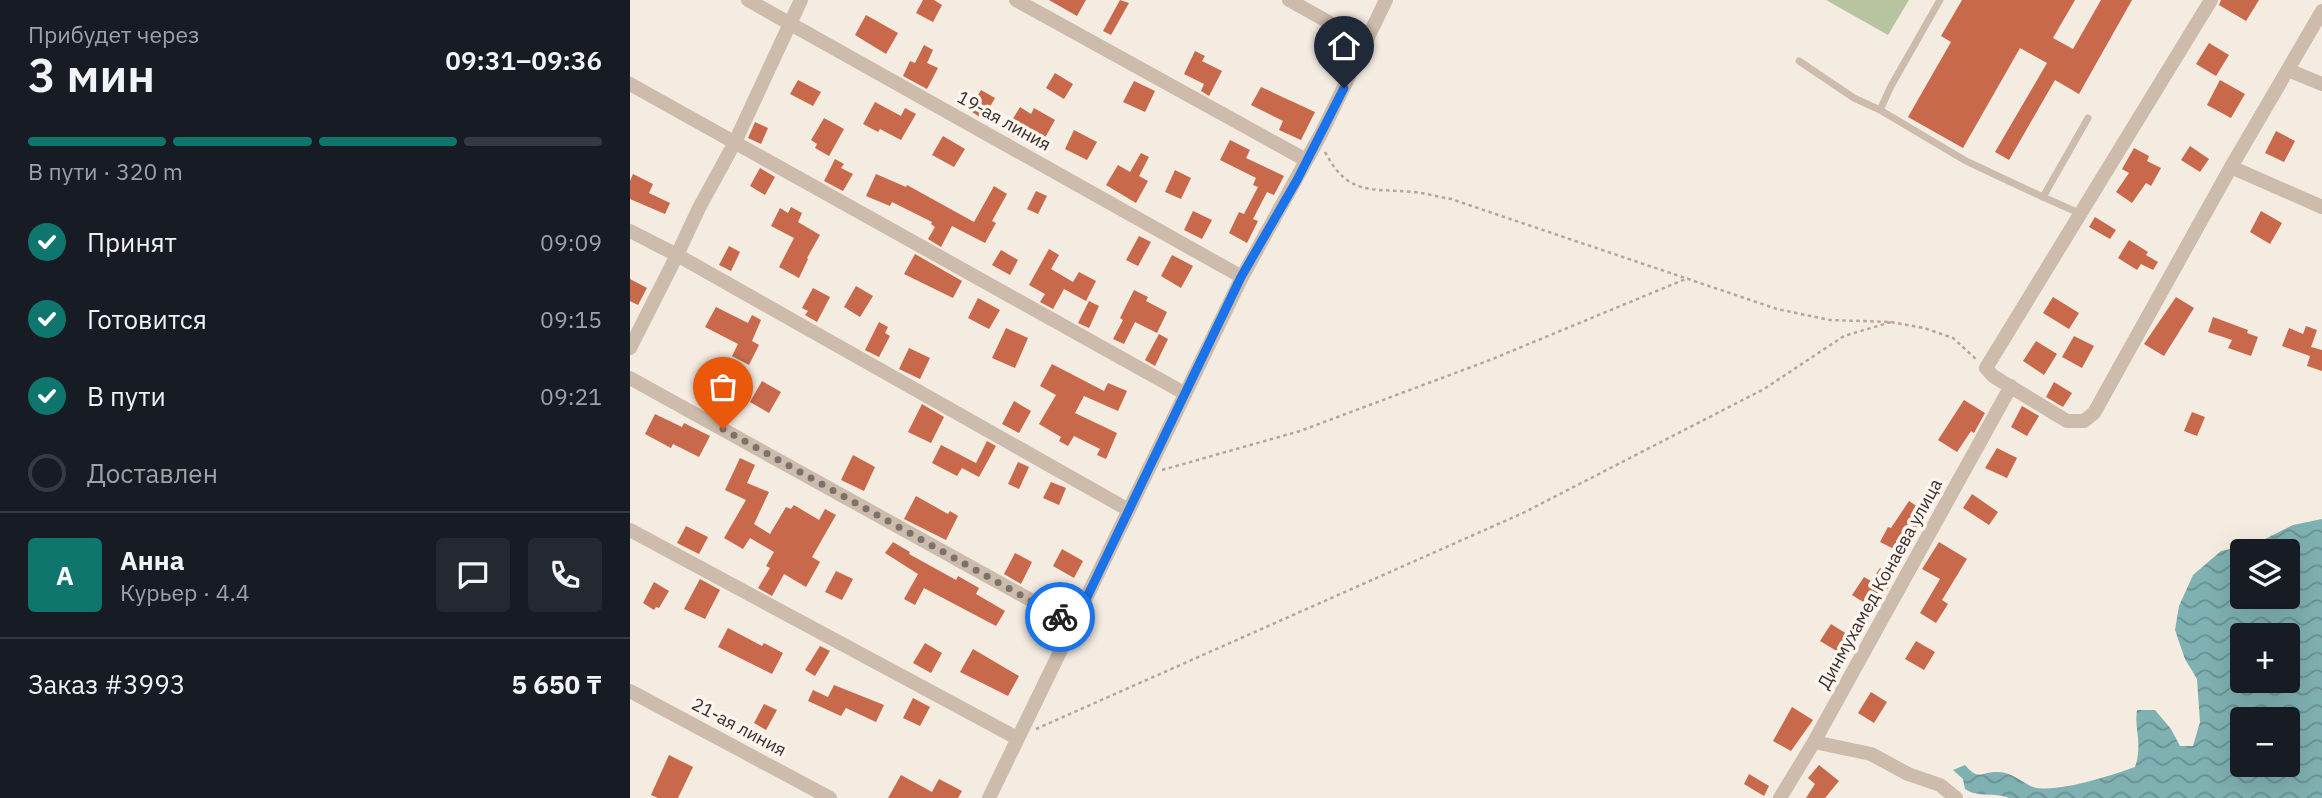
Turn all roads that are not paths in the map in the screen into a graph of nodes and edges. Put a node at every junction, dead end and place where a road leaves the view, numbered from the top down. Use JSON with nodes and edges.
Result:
{"nodes":[{"id":1,"x":748,"y":0,"type":"edge"},
{"id":2,"x":801,"y":0,"type":"edge"},
{"id":3,"x":1016,"y":0,"type":"edge"},
{"id":4,"x":1289,"y":0,"type":"edge"},
{"id":5,"x":1386,"y":0,"type":"edge"},
{"id":6,"x":1940,"y":0,"type":"edge"},
{"id":7,"x":2211,"y":0,"type":"edge"},
{"id":8,"x":2322,"y":11,"type":"edge"},
{"id":9,"x":789,"y":22,"type":"junction"},
{"id":10,"x":1366,"y":43,"type":"junction"},
{"id":11,"x":1799,"y":61,"type":"dead end"},
{"id":12,"x":2288,"y":70,"type":"junction"},
{"id":13,"x":630,"y":84,"type":"edge"},
{"id":14,"x":2322,"y":84,"type":"edge"},
{"id":15,"x":1880,"y":110,"type":"junction"},
{"id":16,"x":2088,"y":118,"type":"dead end"},
{"id":17,"x":736,"y":142,"type":"junction"},
{"id":18,"x":1306,"y":160,"type":"junction"},
{"id":19,"x":2231,"y":167,"type":"junction"},
{"id":20,"x":2043,"y":197,"type":"junction"},
{"id":21,"x":2322,"y":207,"type":"edge"},
{"id":22,"x":2079,"y":213,"type":"junction"},
{"id":23,"x":630,"y":231,"type":"edge"},
{"id":24,"x":677,"y":255,"type":"junction"},
{"id":25,"x":1241,"y":277,"type":"junction"},
{"id":26,"x":630,"y":348,"type":"edge"},
{"id":27,"x":630,"y":377,"type":"edge"},
{"id":28,"x":2011,"y":386,"type":"junction"},
{"id":29,"x":1184,"y":393,"type":"junction"},
{"id":30,"x":1128,"y":509,"type":"junction"},
{"id":31,"x":630,"y":530,"type":"edge"},
{"id":32,"x":1074,"y":624,"type":"junction"},
{"id":33,"x":630,"y":691,"type":"edge"},
{"id":34,"x":1017,"y":738,"type":"junction"},
{"id":35,"x":1814,"y":742,"type":"junction"},
{"id":36,"x":830,"y":798,"type":"edge"},
{"id":37,"x":989,"y":798,"type":"edge"},
{"id":38,"x":1780,"y":798,"type":"edge"},
{"id":39,"x":1955,"y":798,"type":"edge"}],
"edges":[{"from":1,"to":9,"type":"street","name":"19-ая линия"},
{"from":2,"to":9,"type":"street"},
{"from":3,"to":18,"type":"street"},
{"from":4,"to":10,"type":"street"},
{"from":5,"to":10,"type":"street"},
{"from":6,"to":15,"type":"lane"},
{"from":7,"to":22,"type":"street"},
{"from":8,"to":12,"type":"street"},
{"from":9,"to":17,"type":"street"},
{"from":9,"to":25,"type":"street","name":"19-ая линия"},
{"from":10,"to":18,"type":"street"},
{"from":11,"to":15,"type":"lane"},
{"from":12,"to":14,"type":"street"},
{"from":12,"to":19,"type":"street"},
{"from":13,"to":17,"type":"street"},
{"from":15,"to":20,"type":"lane"},
{"from":16,"to":20,"type":"lane"},
{"from":17,"to":24,"type":"street"},
{"from":17,"to":29,"type":"street"},
{"from":18,"to":25,"type":"street"},
{"from":19,"to":21,"type":"street"},
{"from":19,"to":28,"type":"street"},
{"from":20,"to":22,"type":"lane"},
{"from":22,"to":28,"type":"street"},
{"from":23,"to":24,"type":"street"},
{"from":24,"to":26,"type":"street"},
{"from":24,"to":30,"type":"street"},
{"from":25,"to":29,"type":"street"},
{"from":27,"to":32,"type":"street"},
{"from":28,"to":35,"type":"street","name":"Динмухамед Конаева улица"},
{"from":29,"to":30,"type":"street"},
{"from":30,"to":32,"type":"street"},
{"from":31,"to":34,"type":"street"},
{"from":32,"to":34,"type":"street"},
{"from":33,"to":36,"type":"street","name":"21-ая линия"},
{"from":34,"to":37,"type":"street"},
{"from":35,"to":38,"type":"street","name":"Динмухамед Конаева улица"},
{"from":35,"to":39,"type":"street"}]}
